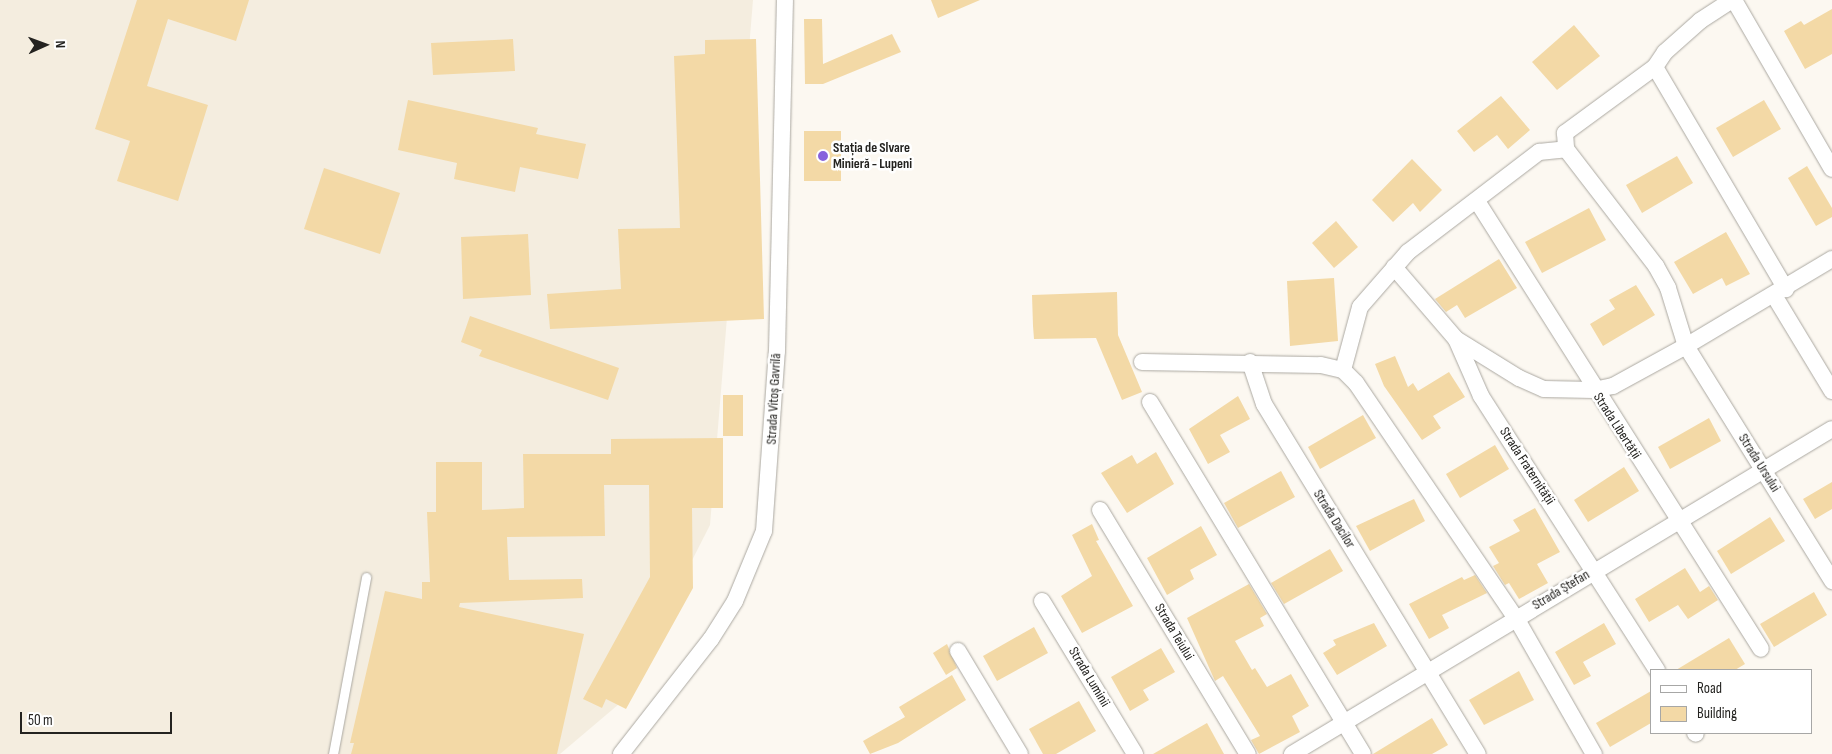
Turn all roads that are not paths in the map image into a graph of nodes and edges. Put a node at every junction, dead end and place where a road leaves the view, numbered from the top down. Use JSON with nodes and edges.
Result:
{"nodes":[{"id":1,"x":786,"y":0,"type":"edge"},
{"id":2,"x":1733,"y":0,"type":"edge"},
{"id":3,"x":1655,"y":66,"type":"junction"},
{"id":4,"x":1566,"y":149,"type":"junction"},
{"id":5,"x":1832,"y":169,"type":"edge"},
{"id":6,"x":1477,"y":200,"type":"junction"},
{"id":7,"x":1832,"y":259,"type":"edge"},
{"id":8,"x":1394,"y":267,"type":"junction"},
{"id":9,"x":1780,"y":293,"type":"junction"},
{"id":10,"x":1456,"y":339,"type":"junction"},
{"id":11,"x":1686,"y":346,"type":"junction"},
{"id":12,"x":1142,"y":362,"type":"dead end"},
{"id":13,"x":1250,"y":362,"type":"junction"},
{"id":14,"x":1342,"y":370,"type":"junction"},
{"id":15,"x":1594,"y":390,"type":"junction"},
{"id":16,"x":1832,"y":391,"type":"edge"},
{"id":17,"x":1150,"y":402,"type":"dead end"},
{"id":18,"x":1832,"y":429,"type":"edge"},
{"id":19,"x":1764,"y":470,"type":"junction"},
{"id":20,"x":1100,"y":510,"type":"dead end"},
{"id":21,"x":1679,"y":520,"type":"junction"},
{"id":22,"x":1595,"y":570,"type":"junction"},
{"id":23,"x":366,"y":577,"type":"dead end"},
{"id":24,"x":1832,"y":581,"type":"edge"},
{"id":25,"x":1042,"y":601,"type":"dead end"},
{"id":26,"x":1516,"y":618,"type":"junction"},
{"id":27,"x":1761,"y":649,"type":"dead end"},
{"id":28,"x":958,"y":651,"type":"dead end"},
{"id":29,"x":1656,"y":669,"type":"edge"},
{"id":30,"x":1428,"y":671,"type":"junction"},
{"id":31,"x":1344,"y":722,"type":"junction"},
{"id":32,"x":333,"y":754,"type":"edge"},
{"id":33,"x":621,"y":754,"type":"edge"},
{"id":34,"x":1020,"y":754,"type":"edge"},
{"id":35,"x":1135,"y":754,"type":"edge"},
{"id":36,"x":1248,"y":754,"type":"edge"},
{"id":37,"x":1292,"y":754,"type":"edge"},
{"id":38,"x":1363,"y":754,"type":"edge"},
{"id":39,"x":1478,"y":754,"type":"edge"},
{"id":40,"x":1594,"y":754,"type":"edge"}],
"edges":[{"from":1,"to":33,"type":"street","name":"Strada Vitoș Gavrilă"},
{"from":2,"to":3,"type":"street"},
{"from":2,"to":5,"type":"street"},
{"from":3,"to":4,"type":"street"},
{"from":3,"to":9,"type":"street"},
{"from":4,"to":6,"type":"street"},
{"from":4,"to":11,"type":"street","name":"Strada Ursului"},
{"from":6,"to":8,"type":"street"},
{"from":6,"to":15,"type":"street","name":"Strada Libertății"},
{"from":7,"to":9,"type":"street"},
{"from":8,"to":10,"type":"street","name":"Strada Fraternității"},
{"from":8,"to":14,"type":"street"},
{"from":9,"to":11,"type":"street"},
{"from":9,"to":16,"type":"street"},
{"from":10,"to":15,"type":"street"},
{"from":10,"to":22,"type":"street","name":"Strada Fraternității"},
{"from":11,"to":15,"type":"street"},
{"from":11,"to":19,"type":"street","name":"Strada Ursului"},
{"from":12,"to":13,"type":"street"},
{"from":13,"to":14,"type":"street"},
{"from":13,"to":30,"type":"street","name":"Strada Dacilor"},
{"from":14,"to":26,"type":"street"},
{"from":15,"to":21,"type":"street","name":"Strada Libertății"},
{"from":17,"to":31,"type":"street"},
{"from":18,"to":19,"type":"street","name":"Strada Ștefan"},
{"from":19,"to":21,"type":"street","name":"Strada Ștefan"},
{"from":19,"to":24,"type":"street","name":"Strada Ursului"},
{"from":20,"to":36,"type":"street","name":"Strada Teiului"},
{"from":21,"to":22,"type":"street","name":"Strada Ștefan"},
{"from":21,"to":27,"type":"street","name":"Strada Libertății"},
{"from":22,"to":26,"type":"street","name":"Strada Ștefan"},
{"from":22,"to":29,"type":"street","name":"Strada Fraternității"},
{"from":23,"to":32,"type":"lane"},
{"from":25,"to":35,"type":"street","name":"Strada Luminii"},
{"from":26,"to":30,"type":"street","name":"Strada Ștefan"},
{"from":26,"to":40,"type":"street"},
{"from":28,"to":34,"type":"street"},
{"from":30,"to":31,"type":"street","name":"Strada Ștefan"},
{"from":30,"to":39,"type":"street","name":"Strada Dacilor"},
{"from":31,"to":37,"type":"street","name":"Strada Ștefan"},
{"from":31,"to":38,"type":"street"}]}
